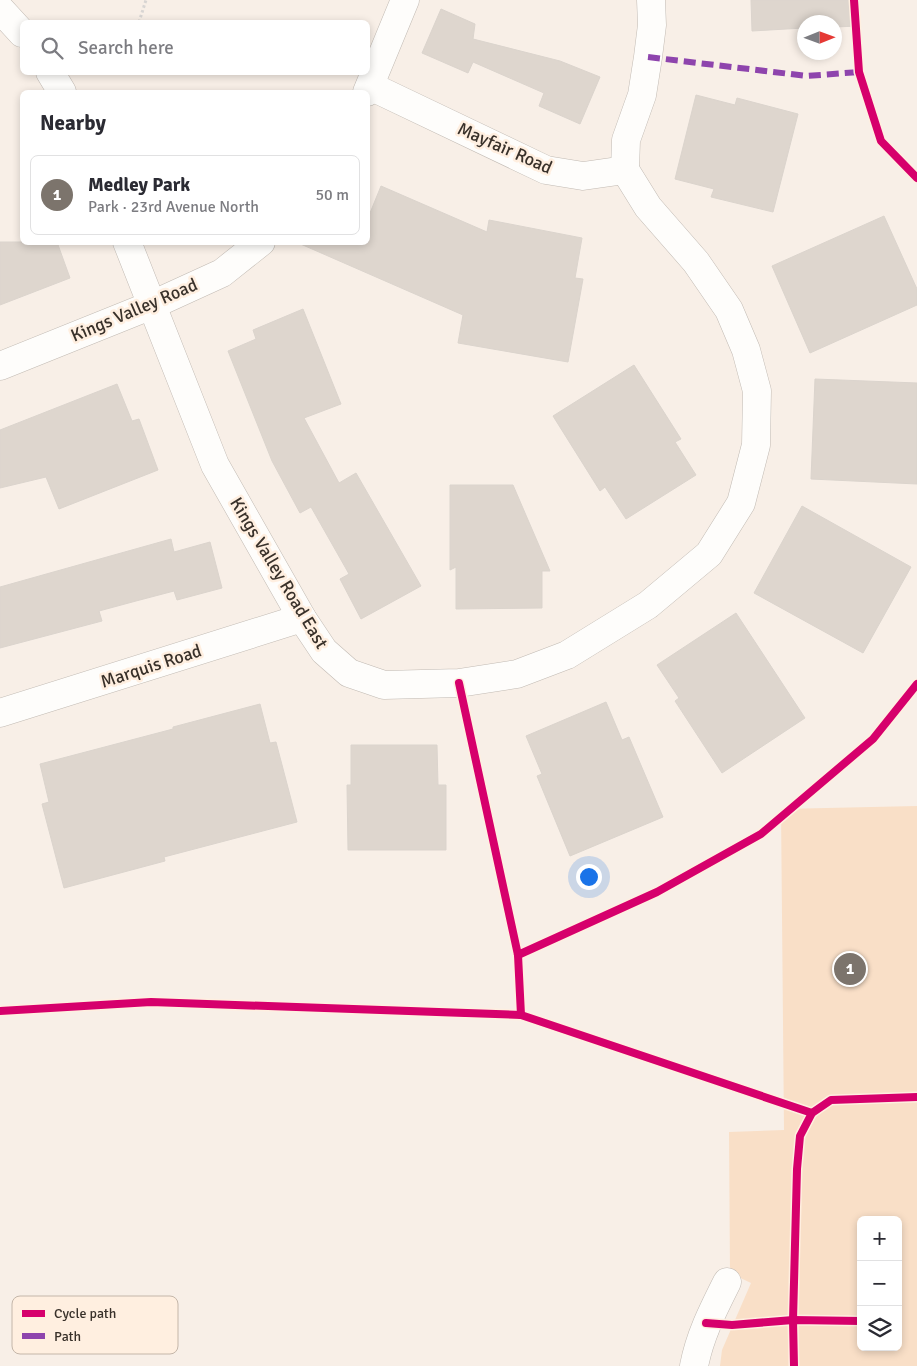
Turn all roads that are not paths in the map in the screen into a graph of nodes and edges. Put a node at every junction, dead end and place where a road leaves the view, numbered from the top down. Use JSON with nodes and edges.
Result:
{"nodes":[{"id":1,"x":405,"y":0,"type":"edge"},
{"id":2,"x":651,"y":0,"type":"edge"},
{"id":3,"x":0,"y":9,"type":"edge"},
{"id":4,"x":20,"y":31,"type":"edge"},
{"id":5,"x":52,"y":75,"type":"edge"},
{"id":6,"x":61,"y":90,"type":"edge"},
{"id":7,"x":368,"y":90,"type":"edge"},
{"id":8,"x":370,"y":91,"type":"edge"},
{"id":9,"x":625,"y":170,"type":"junction"},
{"id":10,"x":128,"y":245,"type":"edge"},
{"id":11,"x":257,"y":245,"type":"edge"},
{"id":12,"x":152,"y":305,"type":"junction"},
{"id":13,"x":0,"y":366,"type":"edge"},
{"id":14,"x":302,"y":618,"type":"junction"},
{"id":15,"x":0,"y":713,"type":"edge"},
{"id":16,"x":727,"y":1282,"type":"dead end"},
{"id":17,"x":694,"y":1366,"type":"edge"}],
"edges":[{"from":1,"to":7,"type":"street"},
{"from":2,"to":9,"type":"street"},
{"from":3,"to":4,"type":"street"},
{"from":5,"to":6,"type":"street"},
{"from":8,"to":9,"type":"street","name":"Mayfair Road"},
{"from":9,"to":14,"type":"street","name":"Kings Valley Road East"},
{"from":10,"to":12,"type":"street","name":"Kings Valley Road East"},
{"from":11,"to":12,"type":"street","name":"Kings Valley Road"},
{"from":12,"to":13,"type":"street","name":"Kings Valley Road"},
{"from":12,"to":14,"type":"street","name":"Kings Valley Road East"},
{"from":14,"to":15,"type":"street","name":"Marquis Road"},
{"from":16,"to":17,"type":"street"}]}
